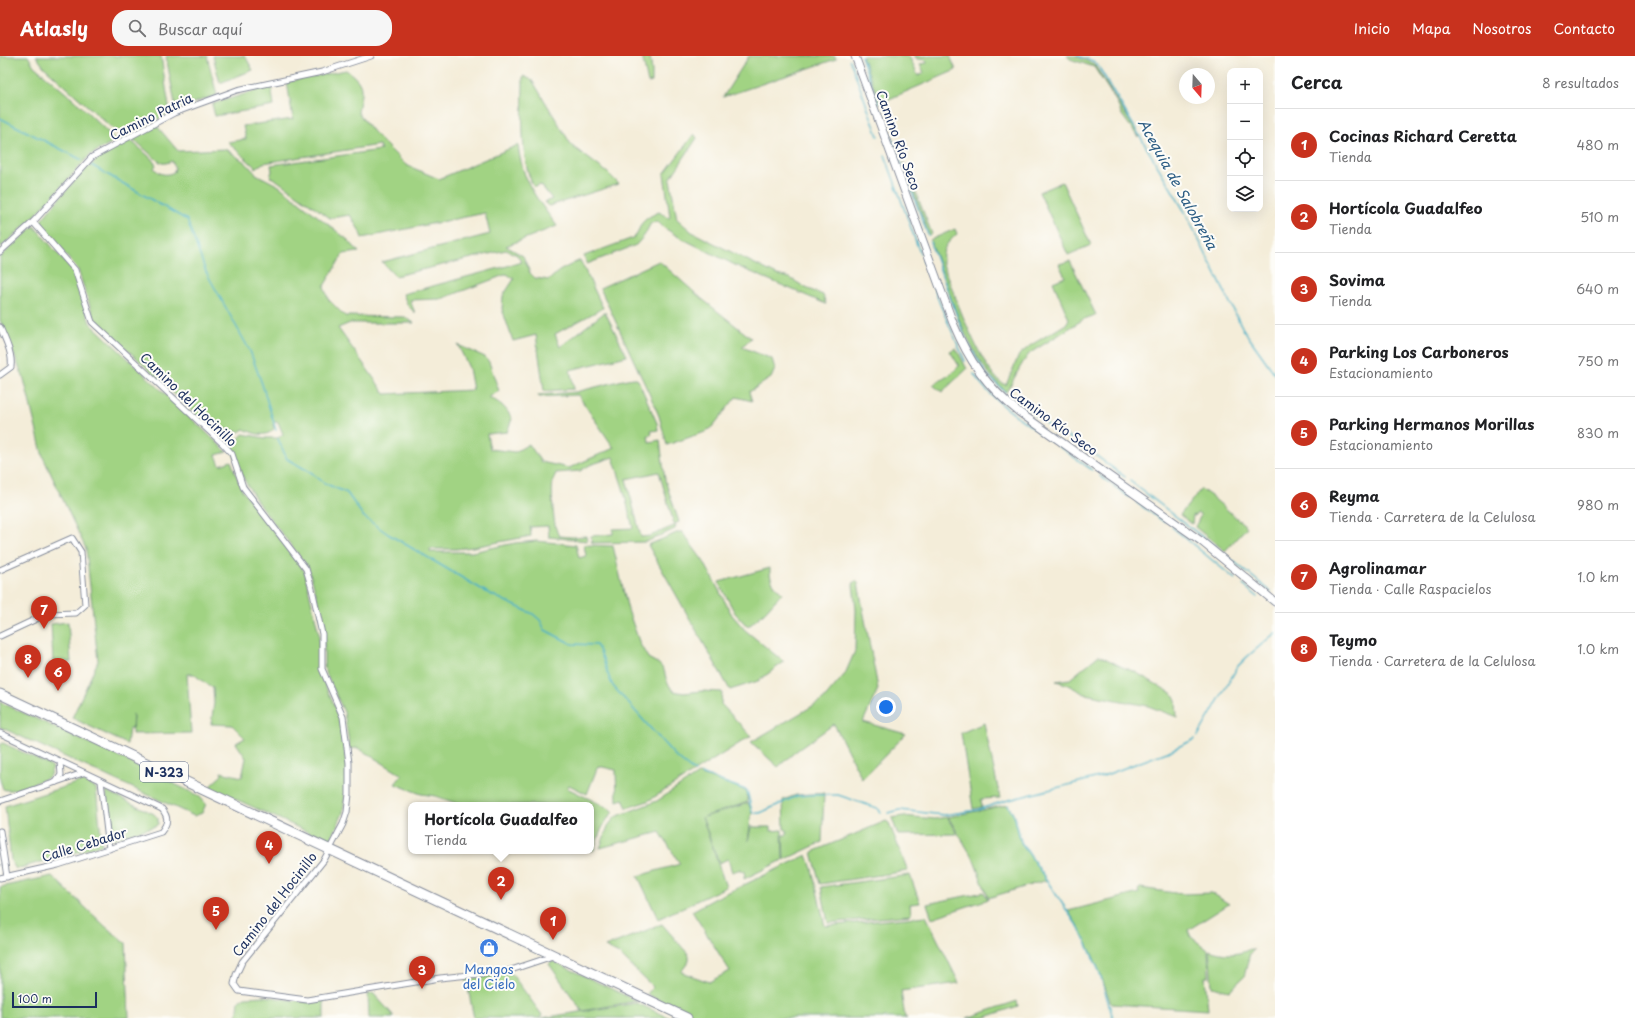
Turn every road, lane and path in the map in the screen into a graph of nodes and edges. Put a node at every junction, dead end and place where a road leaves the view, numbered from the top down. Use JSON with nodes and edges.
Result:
{"nodes":[{"id":1,"x":371,"y":56,"type":"edge"},
{"id":2,"x":855,"y":56,"type":"edge"},
{"id":3,"x":34,"y":222,"type":"junction"},
{"id":4,"x":0,"y":252,"type":"edge"},
{"id":5,"x":0,"y":327,"type":"edge"},
{"id":6,"x":0,"y":375,"type":"edge"},
{"id":7,"x":0,"y":570,"type":"edge"},
{"id":8,"x":1275,"y":602,"type":"edge"},
{"id":9,"x":0,"y":636,"type":"edge"},
{"id":10,"x":0,"y":694,"type":"edge"},
{"id":11,"x":0,"y":734,"type":"edge"},
{"id":12,"x":7,"y":737,"type":"junction"},
{"id":13,"x":0,"y":739,"type":"edge"},
{"id":14,"x":60,"y":761,"type":"junction"},
{"id":15,"x":83,"y":773,"type":"junction"},
{"id":16,"x":101,"y":781,"type":"junction"},
{"id":17,"x":55,"y":783,"type":"junction"},
{"id":18,"x":0,"y":801,"type":"edge"},
{"id":19,"x":0,"y":831,"type":"edge"},
{"id":20,"x":109,"y":849,"type":"junction"},
{"id":21,"x":329,"y":850,"type":"junction"},
{"id":22,"x":7,"y":877,"type":"junction"},
{"id":23,"x":0,"y":878,"type":"edge"},
{"id":24,"x":553,"y":956,"type":"junction"},
{"id":25,"x":686,"y":1018,"type":"edge"}],
"edges":[{"from":1,"to":3,"type":"street","name":"Camino Patria"},
{"from":2,"to":8,"type":"street","name":"Camino Río Seco"},
{"from":3,"to":4,"type":"street","name":"Camino Patria"},
{"from":3,"to":21,"type":"street","name":"Camino del Hocinillo"},
{"from":5,"to":6,"type":"street"},
{"from":7,"to":9,"type":"street"},
{"from":10,"to":21,"type":"highway","number":"N-323"},
{"from":11,"to":12,"type":"street"},
{"from":12,"to":13,"type":"street"},
{"from":12,"to":14,"type":"street"},
{"from":14,"to":15,"type":"street"},
{"from":14,"to":17,"type":"street"},
{"from":15,"to":16,"type":"street"},
{"from":15,"to":17,"type":"street"},
{"from":16,"to":20,"type":"street"},
{"from":16,"to":20,"type":"street","name":"Calle Cebador"},
{"from":17,"to":18,"type":"street"},
{"from":19,"to":22,"type":"street"},
{"from":20,"to":22,"type":"street","name":"Calle Cebador"},
{"from":21,"to":24,"type":"highway","number":"N-323"},
{"from":21,"to":24,"type":"street","name":"Camino del Hocinillo"},
{"from":22,"to":23,"type":"street","name":"Calle Cebador"},
{"from":24,"to":25,"type":"highway","number":"N-323"}]}
